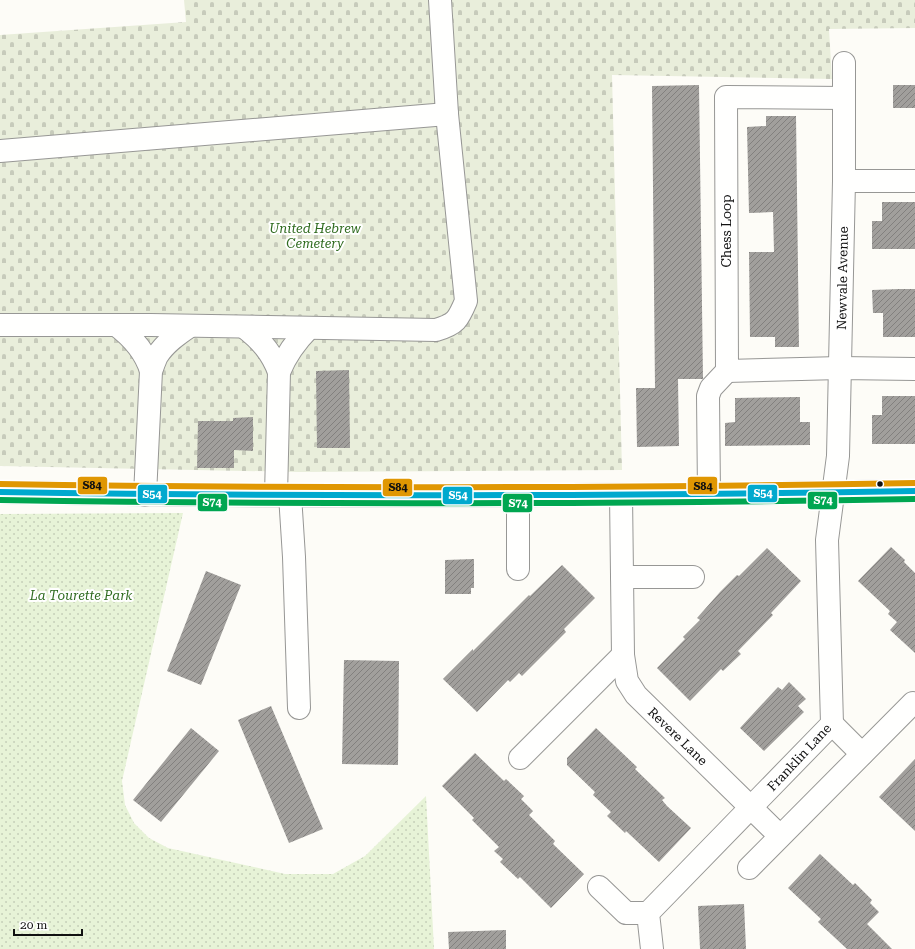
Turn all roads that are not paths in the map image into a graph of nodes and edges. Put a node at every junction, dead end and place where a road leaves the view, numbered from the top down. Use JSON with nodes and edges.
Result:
{"nodes":[{"id":1,"x":440,"y":0,"type":"edge"},
{"id":2,"x":844,"y":63,"type":"dead end"},
{"id":3,"x":844,"y":98,"type":"junction"},
{"id":4,"x":447,"y":114,"type":"junction"},
{"id":5,"x":0,"y":150,"type":"edge"},
{"id":6,"x":844,"y":181,"type":"junction"},
{"id":7,"x":915,"y":181,"type":"edge"},
{"id":8,"x":0,"y":325,"type":"edge"},
{"id":9,"x":116,"y":325,"type":"junction"},
{"id":10,"x":190,"y":326,"type":"junction"},
{"id":11,"x":244,"y":327,"type":"junction"},
{"id":12,"x":309,"y":328,"type":"junction"},
{"id":13,"x":840,"y":368,"type":"junction"},
{"id":14,"x":915,"y":368,"type":"edge"},
{"id":15,"x":151,"y":371,"type":"junction"},
{"id":16,"x":727,"y":371,"type":"junction"},
{"id":17,"x":279,"y":372,"type":"junction"},
{"id":18,"x":915,"y":491,"type":"edge"},
{"id":19,"x":0,"y":492,"type":"edge"},
{"id":20,"x":832,"y":492,"type":"junction"},
{"id":21,"x":709,"y":494,"type":"junction"},
{"id":22,"x":145,"y":495,"type":"junction"},
{"id":23,"x":283,"y":495,"type":"junction"},
{"id":24,"x":621,"y":495,"type":"junction"},
{"id":25,"x":518,"y":496,"type":"junction"},
{"id":26,"x":518,"y":569,"type":"dead end"},
{"id":27,"x":622,"y":577,"type":"junction"},
{"id":28,"x":693,"y":577,"type":"dead end"},
{"id":29,"x":623,"y":655,"type":"junction"},
{"id":30,"x":913,"y":703,"type":"dead end"},
{"id":31,"x":299,"y":708,"type":"dead end"},
{"id":32,"x":832,"y":724,"type":"junction"},
{"id":33,"x":862,"y":754,"type":"junction"},
{"id":34,"x":520,"y":758,"type":"dead end"},
{"id":35,"x":751,"y":808,"type":"junction"},
{"id":36,"x":780,"y":836,"type":"junction"},
{"id":37,"x":749,"y":868,"type":"dead end"},
{"id":38,"x":600,"y":887,"type":"dead end"},
{"id":39,"x":648,"y":913,"type":"junction"},
{"id":40,"x":652,"y":949,"type":"edge"}],
"edges":[{"from":1,"to":4,"type":"street"},
{"from":2,"to":3,"type":"street","name":"Newvale Avenue"},
{"from":3,"to":6,"type":"street","name":"Newvale Avenue"},
{"from":3,"to":16,"type":"street","name":"Chess Loop"},
{"from":4,"to":5,"type":"street"},
{"from":4,"to":12,"type":"street"},
{"from":6,"to":7,"type":"street"},
{"from":6,"to":13,"type":"street","name":"Newvale Avenue"},
{"from":8,"to":9,"type":"street"},
{"from":9,"to":10,"type":"street"},
{"from":9,"to":15,"type":"street"},
{"from":10,"to":11,"type":"street"},
{"from":10,"to":15,"type":"street"},
{"from":11,"to":12,"type":"street"},
{"from":11,"to":17,"type":"street"},
{"from":12,"to":17,"type":"street"},
{"from":13,"to":14,"type":"street"},
{"from":13,"to":16,"type":"street"},
{"from":13,"to":20,"type":"street","name":"Newvale Avenue"},
{"from":15,"to":22,"type":"street"},
{"from":16,"to":21,"type":"street"},
{"from":17,"to":23,"type":"street"},
{"from":18,"to":20,"type":"street"},
{"from":19,"to":22,"type":"street"},
{"from":20,"to":21,"type":"street"},
{"from":20,"to":32,"type":"street","name":"Franklin Lane"},
{"from":21,"to":24,"type":"street"},
{"from":22,"to":23,"type":"street"},
{"from":23,"to":25,"type":"street"},
{"from":23,"to":31,"type":"street"},
{"from":24,"to":25,"type":"street"},
{"from":24,"to":27,"type":"street","name":"Revere Lane"},
{"from":25,"to":26,"type":"street"},
{"from":27,"to":28,"type":"street"},
{"from":27,"to":29,"type":"street","name":"Revere Lane"},
{"from":29,"to":34,"type":"street"},
{"from":29,"to":35,"type":"street","name":"Revere Lane"},
{"from":30,"to":33,"type":"street"},
{"from":32,"to":33,"type":"street"},
{"from":32,"to":35,"type":"street","name":"Franklin Lane"},
{"from":33,"to":36,"type":"street"},
{"from":35,"to":36,"type":"street","name":"Revere Lane"},
{"from":35,"to":39,"type":"street","name":"Franklin Lane"},
{"from":36,"to":37,"type":"street"},
{"from":38,"to":39,"type":"street"},
{"from":39,"to":40,"type":"street"}]}
